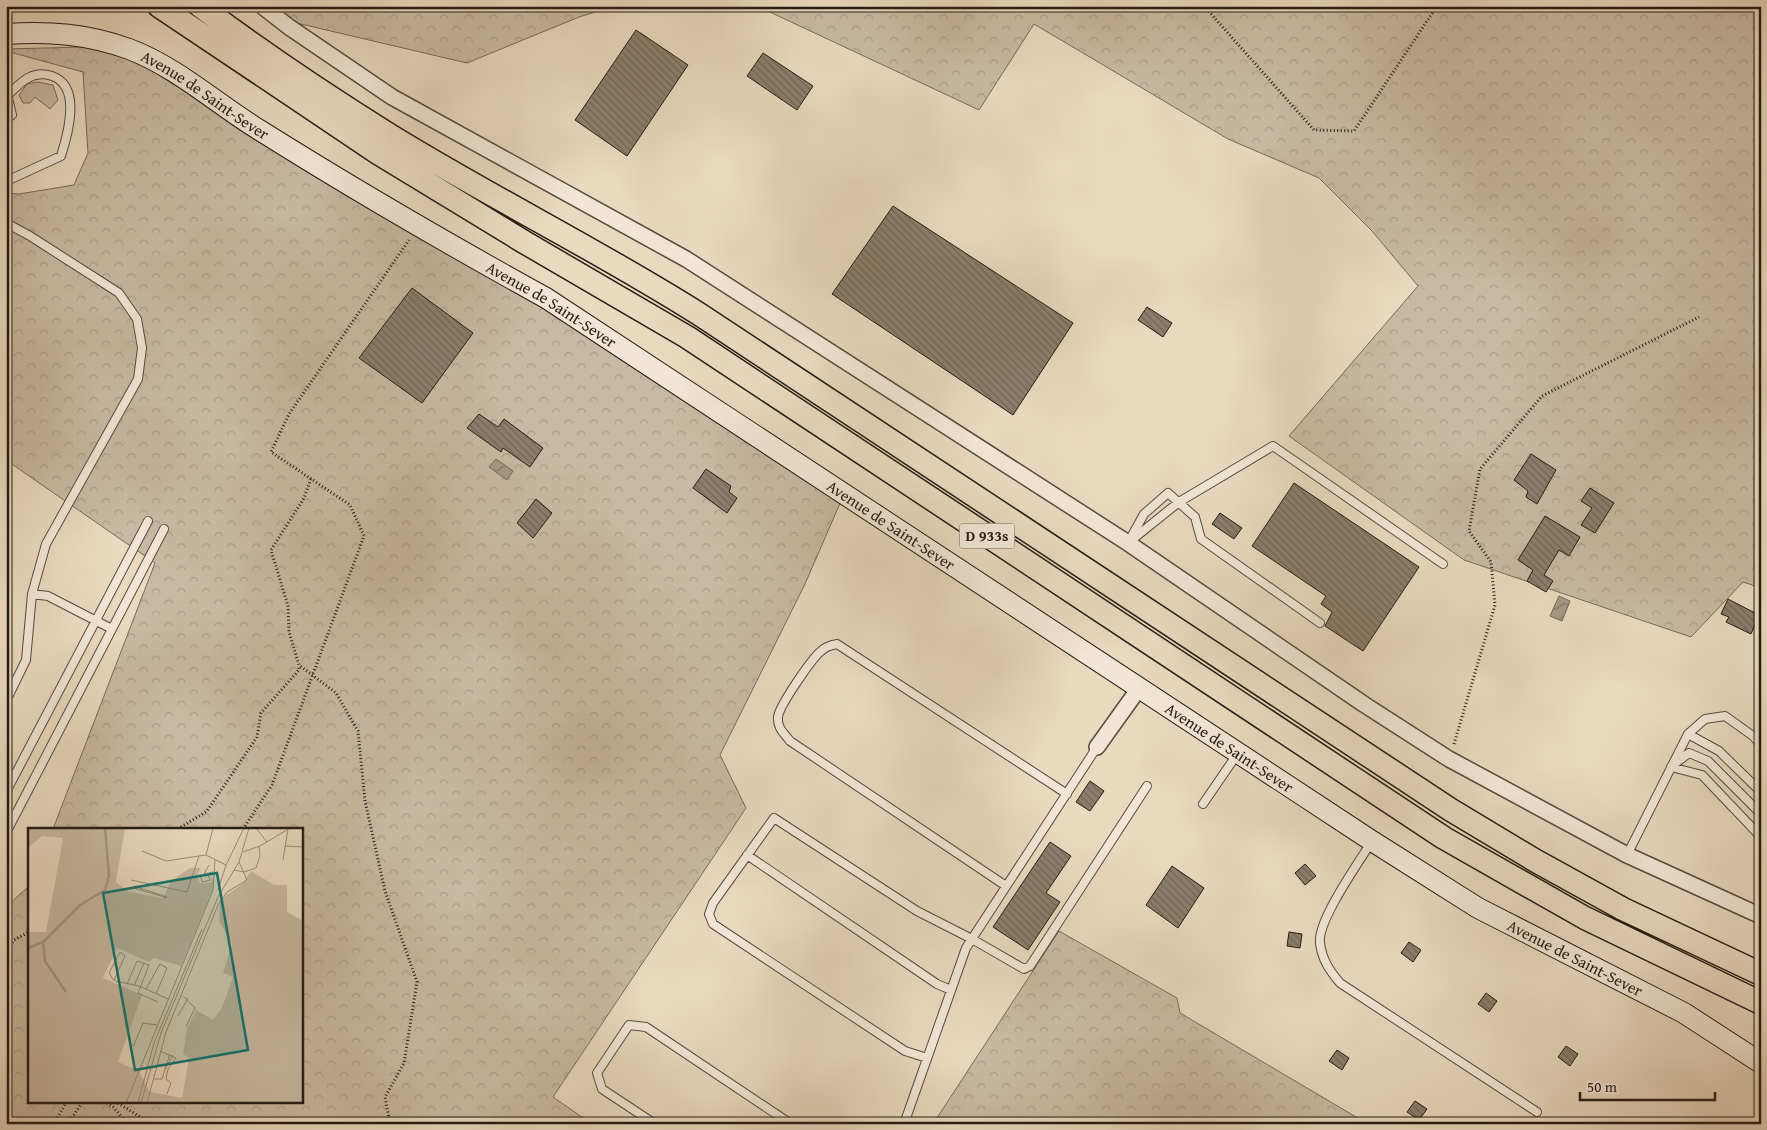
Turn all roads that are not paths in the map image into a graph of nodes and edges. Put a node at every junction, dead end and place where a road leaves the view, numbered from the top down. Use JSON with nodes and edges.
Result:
{"nodes":[{"id":1,"x":159,"y":6,"type":"edge"},
{"id":2,"x":200,"y":6,"type":"edge"},
{"id":3,"x":262,"y":6,"type":"edge"},
{"id":4,"x":6,"y":34,"type":"edge"},
{"id":5,"x":8,"y":92,"type":"edge"},
{"id":6,"x":6,"y":119,"type":"edge"},
{"id":7,"x":6,"y":177,"type":"edge"},
{"id":8,"x":6,"y":223,"type":"edge"},
{"id":9,"x":1179,"y":502,"type":"junction"},
{"id":10,"x":148,"y":521,"type":"dead end"},
{"id":11,"x":164,"y":529,"type":"dead end"},
{"id":12,"x":1128,"y":543,"type":"junction"},
{"id":13,"x":1443,"y":564,"type":"dead end"},
{"id":14,"x":32,"y":594,"type":"junction"},
{"id":15,"x":96,"y":620,"type":"junction"},
{"id":16,"x":1320,"y":623,"type":"dead end"},
{"id":17,"x":112,"y":629,"type":"junction"},
{"id":18,"x":1140,"y":687,"type":"junction"},
{"id":19,"x":6,"y":701,"type":"edge"},
{"id":20,"x":1688,"y":734,"type":"junction"},
{"id":21,"x":1761,"y":745,"type":"edge"},
{"id":22,"x":1097,"y":747,"type":"joint"},
{"id":23,"x":1239,"y":752,"type":"junction"},
{"id":24,"x":1671,"y":767,"type":"junction"},
{"id":25,"x":1147,"y":786,"type":"dead end"},
{"id":26,"x":6,"y":792,"type":"edge"},
{"id":27,"x":1761,"y":792,"type":"edge"},
{"id":28,"x":1067,"y":794,"type":"junction"},
{"id":29,"x":1203,"y":804,"type":"dead end"},
{"id":30,"x":1761,"y":814,"type":"edge"},
{"id":31,"x":7,"y":831,"type":"edge"},
{"id":32,"x":1761,"y":837,"type":"edge"},
{"id":33,"x":1372,"y":842,"type":"junction"},
{"id":34,"x":748,"y":855,"type":"junction"},
{"id":35,"x":1627,"y":855,"type":"junction"},
{"id":36,"x":1006,"y":886,"type":"junction"},
{"id":37,"x":1761,"y":916,"type":"edge"},
{"id":38,"x":972,"y":939,"type":"junction"},
{"id":39,"x":1761,"y":974,"type":"edge"},
{"id":40,"x":951,"y":990,"type":"junction"},
{"id":41,"x":1761,"y":1004,"type":"edge"},
{"id":42,"x":927,"y":1058,"type":"junction"},
{"id":43,"x":1761,"y":1063,"type":"edge"},
{"id":44,"x":1537,"y":1112,"type":"dead end"},
{"id":45,"x":655,"y":1124,"type":"edge"},
{"id":46,"x":791,"y":1124,"type":"edge"},
{"id":47,"x":904,"y":1124,"type":"edge"}],
"edges":[{"from":1,"to":41,"type":"main road","number":"D 933s"},
{"from":2,"to":39,"type":"main road","number":"D 933s"},
{"from":3,"to":12,"type":"street"},
{"from":4,"to":18,"type":"street","name":"Avenue de Saint-Sever"},
{"from":5,"to":6,"type":"lane"},
{"from":5,"to":7,"type":"lane"},
{"from":8,"to":14,"type":"lane"},
{"from":9,"to":12,"type":"lane"},
{"from":9,"to":12,"type":"lane"},
{"from":9,"to":13,"type":"lane"},
{"from":9,"to":16,"type":"lane"},
{"from":10,"to":15,"type":"lane"},
{"from":11,"to":17,"type":"lane"},
{"from":12,"to":35,"type":"street"},
{"from":14,"to":15,"type":"lane"},
{"from":14,"to":19,"type":"lane"},
{"from":15,"to":17,"type":"lane"},
{"from":15,"to":26,"type":"lane"},
{"from":17,"to":31,"type":"lane"},
{"from":18,"to":22,"type":"street"},
{"from":18,"to":23,"type":"street","name":"Avenue de Saint-Sever"},
{"from":20,"to":21,"type":"lane"},
{"from":20,"to":24,"type":"lane"},
{"from":20,"to":27,"type":"lane"},
{"from":22,"to":28,"type":"lane"},
{"from":23,"to":29,"type":"lane"},
{"from":23,"to":33,"type":"street","name":"Avenue de Saint-Sever"},
{"from":24,"to":30,"type":"lane"},
{"from":24,"to":32,"type":"lane"},
{"from":24,"to":35,"type":"lane"},
{"from":25,"to":38,"type":"lane"},
{"from":28,"to":36,"type":"lane"},
{"from":28,"to":36,"type":"lane"},
{"from":33,"to":43,"type":"street","name":"Avenue de Saint-Sever"},
{"from":33,"to":44,"type":"lane"},
{"from":34,"to":38,"type":"lane"},
{"from":34,"to":40,"type":"lane"},
{"from":34,"to":42,"type":"lane"},
{"from":35,"to":37,"type":"street"},
{"from":36,"to":38,"type":"lane"},
{"from":38,"to":40,"type":"lane"},
{"from":40,"to":42,"type":"lane"},
{"from":42,"to":47,"type":"lane"},
{"from":45,"to":46,"type":"lane"}]}
